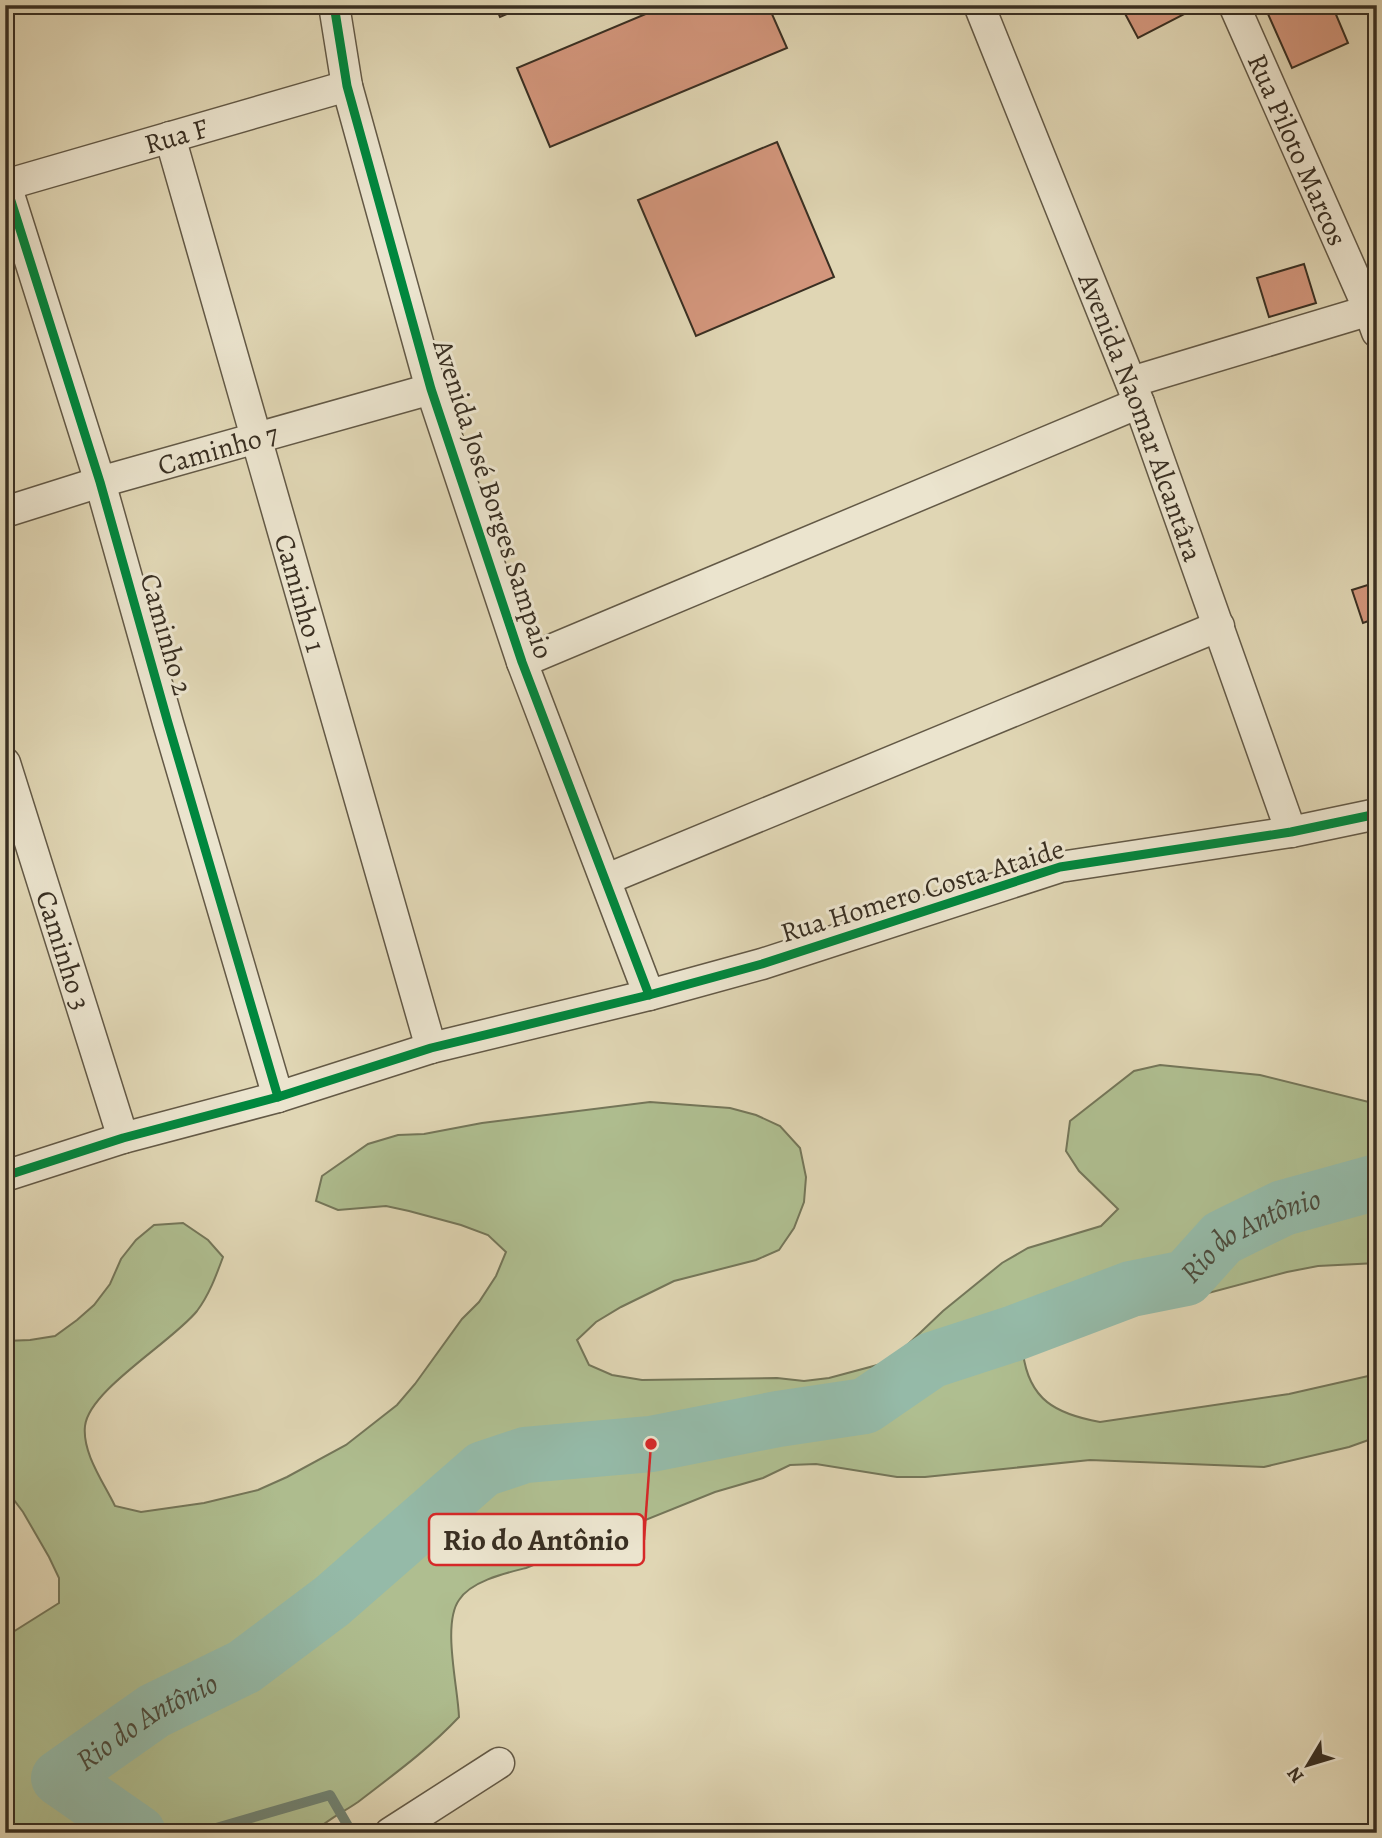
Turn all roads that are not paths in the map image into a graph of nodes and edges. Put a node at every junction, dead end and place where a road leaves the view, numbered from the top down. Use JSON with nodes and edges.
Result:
{"nodes":[{"id":1,"x":334,"y":5,"type":"edge"},
{"id":2,"x":979,"y":5,"type":"edge"},
{"id":3,"x":1234,"y":5,"type":"edge"},
{"id":4,"x":346,"y":86,"type":"junction"},
{"id":5,"x":170,"y":137,"type":"junction"},
{"id":6,"x":6,"y":185,"type":"edge"},
{"id":7,"x":1374,"y":317,"type":"edge"},
{"id":8,"x":431,"y":389,"type":"junction"},
{"id":9,"x":1135,"y":392,"type":"junction"},
{"id":10,"x":255,"y":439,"type":"junction"},
{"id":11,"x":100,"y":482,"type":"junction"},
{"id":12,"x":5,"y":512,"type":"edge"},
{"id":13,"x":1219,"y":626,"type":"junction"},
{"id":14,"x":522,"y":662,"type":"junction"},
{"id":15,"x":5,"y":763,"type":"edge"},
{"id":16,"x":1377,"y":814,"type":"edge"},
{"id":17,"x":1291,"y":832,"type":"junction"},
{"id":18,"x":607,"y":879,"type":"junction"},
{"id":19,"x":649,"y":995,"type":"junction"},
{"id":20,"x":431,"y":1048,"type":"junction"},
{"id":21,"x":278,"y":1097,"type":"junction"},
{"id":22,"x":123,"y":1138,"type":"junction"},
{"id":23,"x":5,"y":1177,"type":"edge"},
{"id":24,"x":499,"y":1763,"type":"dead end"},
{"id":25,"x":390,"y":1833,"type":"edge"}],
"edges":[{"from":1,"to":4,"type":"street","name":"Avenida José Borges Sampaio"},
{"from":2,"to":9,"type":"street","name":"Avenida Naomar Alcantâra"},
{"from":3,"to":7,"type":"street","name":"Rua Piloto Marcos"},
{"from":4,"to":5,"type":"street","name":"Rua F"},
{"from":4,"to":8,"type":"street","name":"Avenida José Borges Sampaio"},
{"from":5,"to":6,"type":"street","name":"Rua F"},
{"from":5,"to":10,"type":"street","name":"Caminho 1"},
{"from":6,"to":11,"type":"street","name":"Caminho 2"},
{"from":7,"to":9,"type":"street"},
{"from":8,"to":10,"type":"street","name":"Caminho 7"},
{"from":8,"to":14,"type":"street","name":"Avenida José Borges Sampaio"},
{"from":9,"to":13,"type":"street","name":"Avenida Naomar Alcantâra"},
{"from":9,"to":14,"type":"street"},
{"from":10,"to":11,"type":"street","name":"Caminho 7"},
{"from":10,"to":20,"type":"street","name":"Caminho 1"},
{"from":11,"to":12,"type":"street","name":"Caminho 7"},
{"from":11,"to":21,"type":"street","name":"Caminho 2"},
{"from":13,"to":17,"type":"street","name":"Avenida Naomar Alcantâra"},
{"from":13,"to":18,"type":"street"},
{"from":14,"to":18,"type":"street","name":"Avenida José Borges Sampaio"},
{"from":15,"to":22,"type":"street","name":"Caminho 3"},
{"from":16,"to":17,"type":"street","name":"Rua Homero Costa Ataide"},
{"from":17,"to":19,"type":"street","name":"Rua Homero Costa Ataide"},
{"from":18,"to":19,"type":"street","name":"Avenida José Borges Sampaio"},
{"from":19,"to":20,"type":"street","name":"Rua Homero Costa Ataide"},
{"from":20,"to":21,"type":"street","name":"Rua Homero Costa Ataide"},
{"from":21,"to":22,"type":"street","name":"Rua Homero Costa Ataide"},
{"from":22,"to":23,"type":"street","name":"Rua Homero Costa Ataide"},
{"from":24,"to":25,"type":"street"}]}
